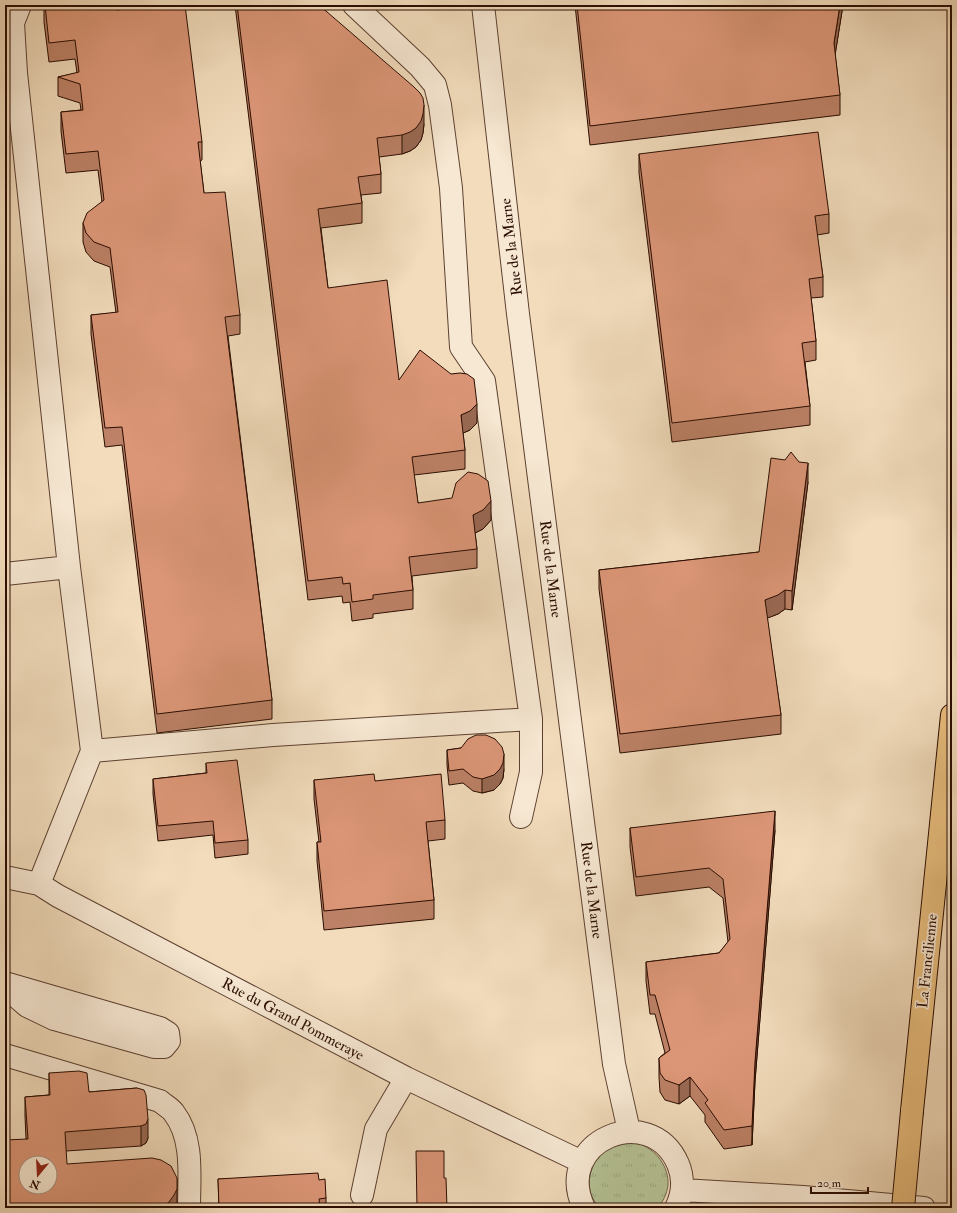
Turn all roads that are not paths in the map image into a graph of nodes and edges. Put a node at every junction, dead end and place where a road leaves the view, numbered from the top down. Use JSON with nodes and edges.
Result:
{"nodes":[{"id":1,"x":20,"y":5,"type":"edge"},
{"id":2,"x":354,"y":5,"type":"edge"},
{"id":3,"x":483,"y":5,"type":"edge"},
{"id":4,"x":69,"y":566,"type":"junction"},
{"id":5,"x":5,"y":574,"type":"edge"},
{"id":6,"x":952,"y":715,"type":"edge"},
{"id":7,"x":531,"y":719,"type":"junction"},
{"id":8,"x":92,"y":751,"type":"junction"},
{"id":9,"x":521,"y":817,"type":"dead end"},
{"id":10,"x":5,"y":877,"type":"edge"},
{"id":11,"x":39,"y":884,"type":"junction"},
{"id":12,"x":5,"y":983,"type":"edge"},
{"id":13,"x":5,"y":987,"type":"edge"},
{"id":14,"x":5,"y":1055,"type":"edge"},
{"id":15,"x":406,"y":1078,"type":"junction"},
{"id":16,"x":629,"y":1132,"type":"junction"},
{"id":17,"x":582,"y":1162,"type":"junction"},
{"id":18,"x":362,"y":1195,"type":"dead end"},
{"id":19,"x":679,"y":1199,"type":"edge"},
{"id":20,"x":190,"y":1208,"type":"edge"},
{"id":21,"x":584,"y":1208,"type":"edge"},
{"id":22,"x":903,"y":1208,"type":"edge"},
{"id":23,"x":924,"y":1208,"type":"edge"}],
"edges":[{"from":1,"to":4,"type":"street"},
{"from":2,"to":7,"type":"street"},
{"from":3,"to":16,"type":"street","name":"Rue de la Marne"},
{"from":4,"to":5,"type":"street"},
{"from":4,"to":8,"type":"street"},
{"from":6,"to":22,"type":"highway","name":"La Francilienne","bridge":true},
{"from":7,"to":8,"type":"street"},
{"from":7,"to":9,"type":"street"},
{"from":8,"to":11,"type":"street"},
{"from":10,"to":11,"type":"street","name":"Rue du Grand Pommeraye"},
{"from":11,"to":15,"type":"street","name":"Rue du Grand Pommeraye"},
{"from":12,"to":13,"type":"street"},
{"from":14,"to":20,"type":"street"},
{"from":15,"to":17,"type":"street","name":"Rue du Grand Pommeraye"},
{"from":15,"to":18,"type":"street"},
{"from":16,"to":17,"type":"street"},
{"from":16,"to":19,"type":"street"},
{"from":17,"to":21,"type":"street"},
{"from":19,"to":23,"type":"street"}]}
